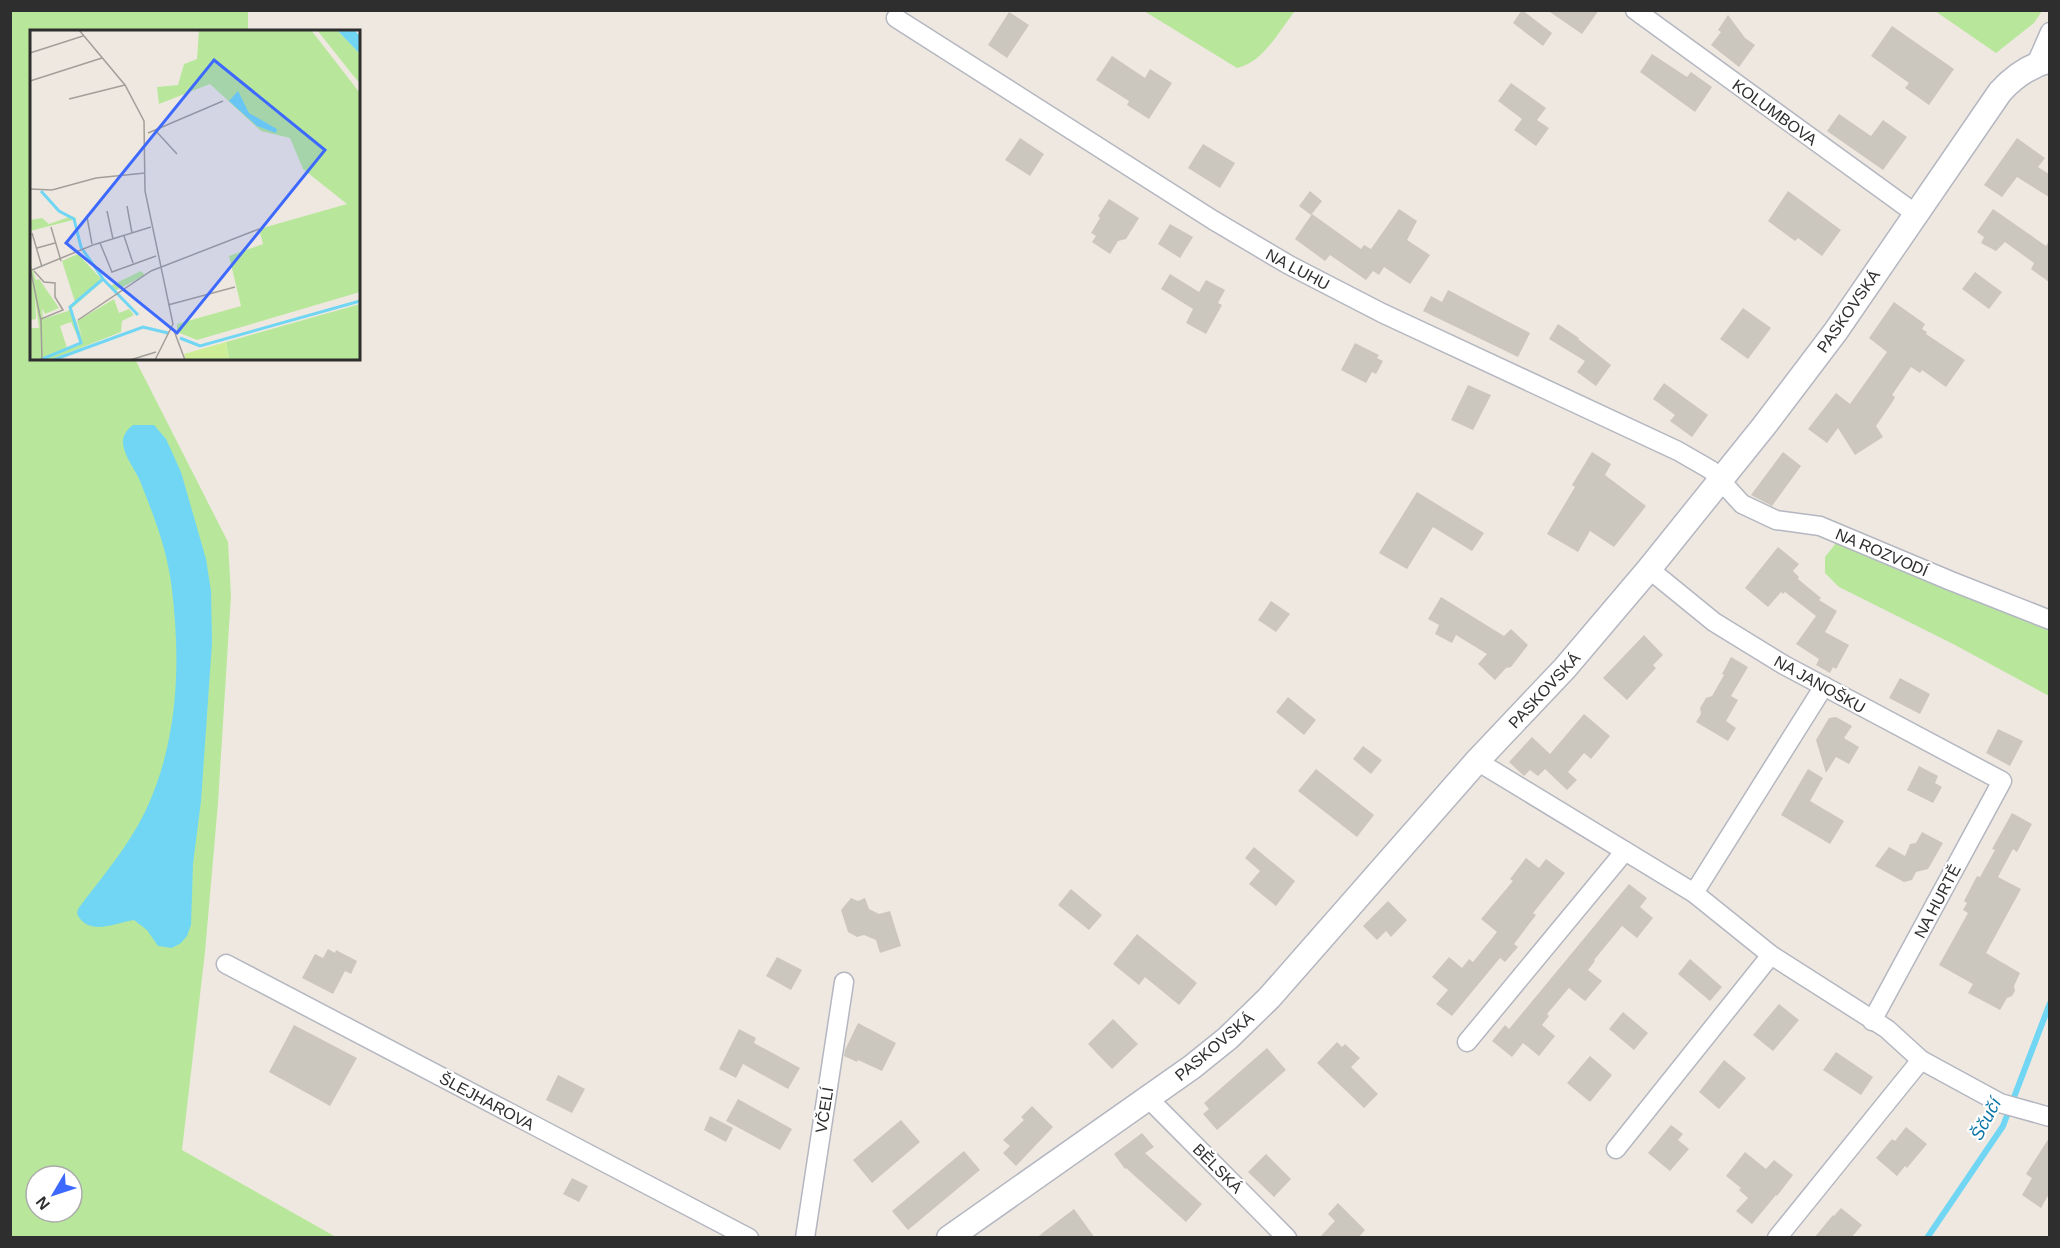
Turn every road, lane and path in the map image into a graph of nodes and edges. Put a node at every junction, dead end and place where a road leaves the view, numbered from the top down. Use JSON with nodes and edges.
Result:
{"nodes":[{"id":1,"x":1635,"y":10,"type":"edge"},
{"id":2,"x":896,"y":18,"type":"dead end"},
{"id":3,"x":2049,"y":32,"type":"edge"},
{"id":4,"x":2043,"y":62,"type":"edge"},
{"id":5,"x":1916,"y":214,"type":"junction"},
{"id":6,"x":1720,"y":481,"type":"junction"},
{"id":7,"x":1649,"y":569,"type":"junction"},
{"id":8,"x":2049,"y":620,"type":"edge"},
{"id":9,"x":1824,"y":686,"type":"junction"},
{"id":10,"x":1477,"y":761,"type":"junction"},
{"id":11,"x":2002,"y":781,"type":"joint"},
{"id":12,"x":1625,"y":851,"type":"junction"},
{"id":13,"x":1694,"y":893,"type":"junction"},
{"id":14,"x":1772,"y":955,"type":"junction"},
{"id":15,"x":226,"y":964,"type":"dead end"},
{"id":16,"x":844,"y":982,"type":"dead end"},
{"id":17,"x":1872,"y":1021,"type":"junction"},
{"id":18,"x":1467,"y":1042,"type":"dead end"},
{"id":19,"x":1922,"y":1060,"type":"junction"},
{"id":20,"x":1149,"y":1098,"type":"junction"},
{"id":21,"x":2049,"y":1117,"type":"edge"},
{"id":22,"x":1616,"y":1149,"type":"dead end"},
{"id":23,"x":749,"y":1238,"type":"edge"},
{"id":24,"x":805,"y":1238,"type":"edge"},
{"id":25,"x":949,"y":1238,"type":"edge"},
{"id":26,"x":1287,"y":1238,"type":"edge"},
{"id":27,"x":1777,"y":1238,"type":"edge"}],
"edges":[{"from":1,"to":5,"type":"street","name":"KOLUMBOVA"},
{"from":2,"to":6,"type":"street","name":"NA LUHU"},
{"from":3,"to":4,"type":"street"},
{"from":4,"to":5,"type":"street","name":"PASKOVSKÁ"},
{"from":5,"to":6,"type":"street","name":"PASKOVSKÁ"},
{"from":6,"to":7,"type":"street","name":"PASKOVSKÁ"},
{"from":6,"to":8,"type":"street","name":"NA ROZVODÍ"},
{"from":7,"to":9,"type":"street","name":"NA JANOŠKU"},
{"from":7,"to":10,"type":"street","name":"PASKOVSKÁ"},
{"from":9,"to":11,"type":"street","name":"NA JANOŠKU"},
{"from":9,"to":13,"type":"street"},
{"from":10,"to":12,"type":"street"},
{"from":10,"to":20,"type":"street","name":"PASKOVSKÁ"},
{"from":11,"to":17,"type":"street","name":"NA HURTĚ"},
{"from":12,"to":13,"type":"street"},
{"from":12,"to":18,"type":"street"},
{"from":13,"to":14,"type":"street"},
{"from":14,"to":17,"type":"street"},
{"from":14,"to":22,"type":"street"},
{"from":15,"to":23,"type":"street","name":"ŠLEJHAROVA"},
{"from":16,"to":24,"type":"street","name":"VČELÍ"},
{"from":17,"to":19,"type":"street"},
{"from":19,"to":21,"type":"street"},
{"from":19,"to":27,"type":"street"},
{"from":20,"to":25,"type":"street","name":"PASKOVSKÁ"},
{"from":20,"to":26,"type":"street","name":"BĚLSKÁ"}]}
